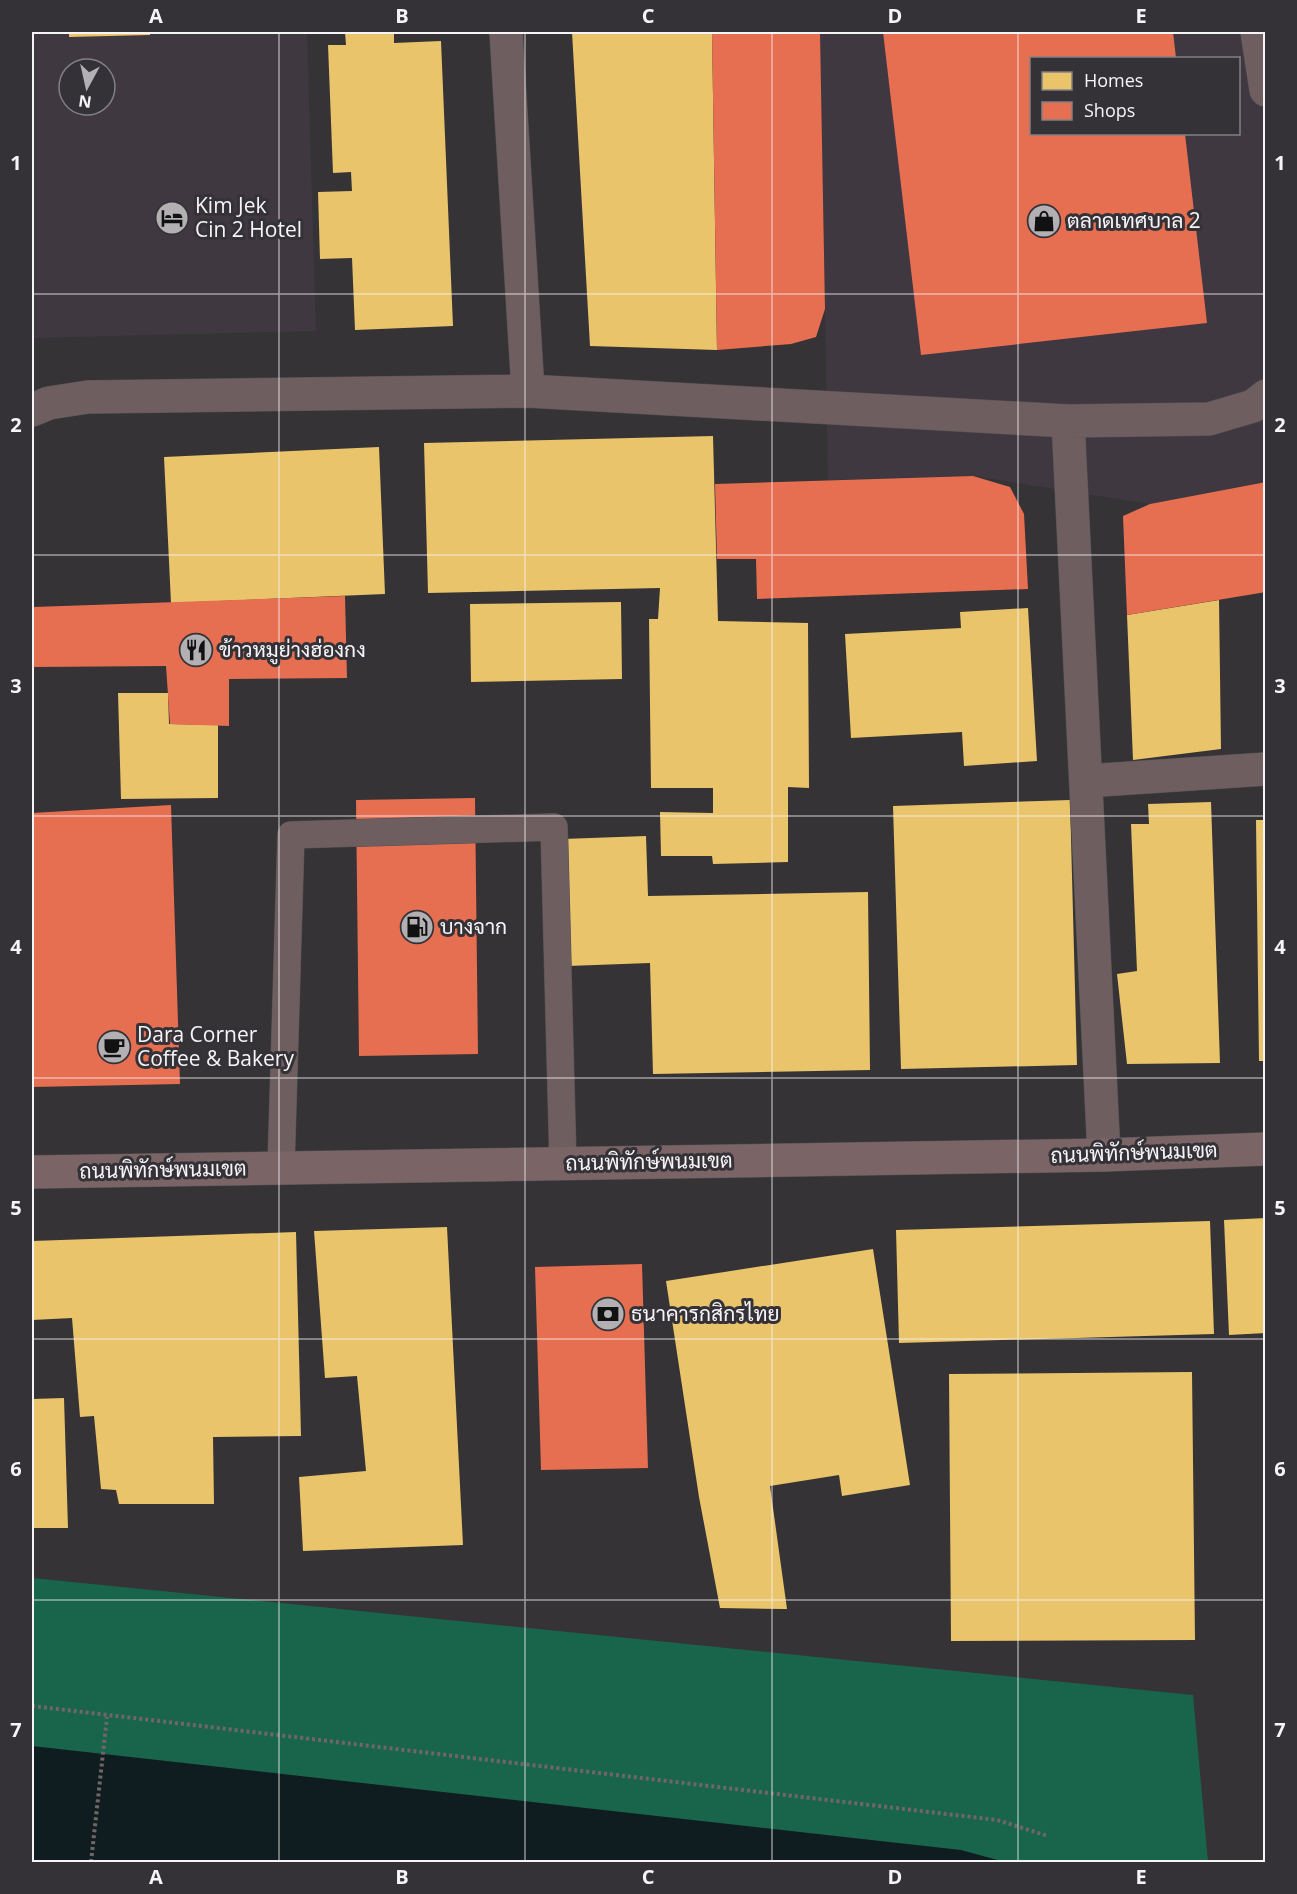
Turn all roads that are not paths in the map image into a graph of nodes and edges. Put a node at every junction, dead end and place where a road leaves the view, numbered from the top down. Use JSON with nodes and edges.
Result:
{"nodes":[{"id":1,"x":506,"y":32,"type":"edge"},
{"id":2,"x":1257,"y":32,"type":"edge"},
{"id":3,"x":1266,"y":90,"type":"edge"},
{"id":4,"x":528,"y":391,"type":"junction"},
{"id":5,"x":1266,"y":396,"type":"edge"},
{"id":6,"x":32,"y":410,"type":"edge"},
{"id":7,"x":1068,"y":421,"type":"junction"},
{"id":8,"x":1266,"y":769,"type":"edge"},
{"id":9,"x":1086,"y":781,"type":"junction"},
{"id":10,"x":1266,"y":1149,"type":"edge"},
{"id":11,"x":1104,"y":1155,"type":"junction"},
{"id":12,"x":563,"y":1163,"type":"junction"},
{"id":13,"x":281,"y":1168,"type":"junction"},
{"id":14,"x":32,"y":1172,"type":"edge"}],
"edges":[{"from":1,"to":4,"type":"street"},
{"from":2,"to":3,"type":"street"},
{"from":4,"to":6,"type":"street"},
{"from":4,"to":7,"type":"street"},
{"from":5,"to":7,"type":"street"},
{"from":7,"to":9,"type":"street"},
{"from":8,"to":9,"type":"street"},
{"from":9,"to":11,"type":"street"},
{"from":10,"to":11,"type":"main road","name":"ถนนพิทักษ์พนมเขต"},
{"from":11,"to":12,"type":"main road","name":"ถนนพิทักษ์พนมเขต"},
{"from":12,"to":13,"type":"main road","name":"ถนนพิทักษ์พนมเขต"},
{"from":12,"to":13,"type":"lane"},
{"from":13,"to":14,"type":"main road","name":"ถนนพิทักษ์พนมเขต"}]}
